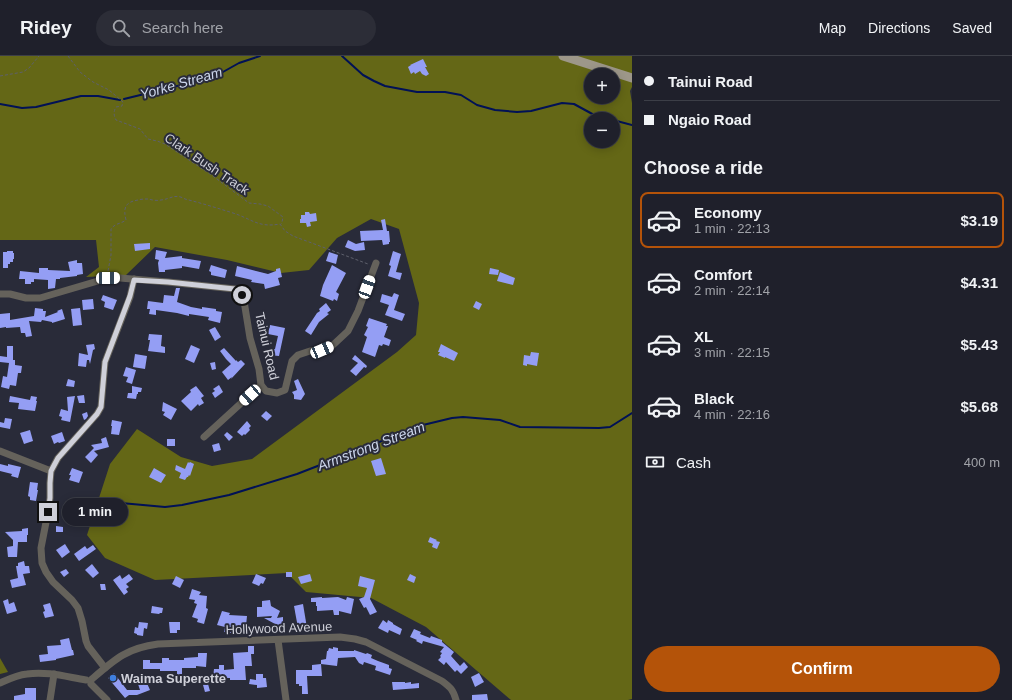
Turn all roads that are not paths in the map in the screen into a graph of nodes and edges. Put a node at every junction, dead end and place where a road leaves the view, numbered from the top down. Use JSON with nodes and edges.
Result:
{"nodes":[{"id":1,"x":563,"y":56,"type":"edge"},
{"id":2,"x":632,"y":78,"type":"edge"},
{"id":3,"x":376,"y":263,"type":"road end"},
{"id":4,"x":134,"y":280,"type":"junction"},
{"id":5,"x":0,"y":294,"type":"edge"},
{"id":6,"x":262,"y":385,"type":"junction"},
{"id":7,"x":204,"y":437,"type":"dead end"},
{"id":8,"x":0,"y":451,"type":"edge"},
{"id":9,"x":51,"y":471,"type":"junction"},
{"id":10,"x":278,"y":640,"type":"junction"},
{"id":11,"x":105,"y":668,"type":"junction"},
{"id":12,"x":54,"y":674,"type":"junction"},
{"id":13,"x":90,"y":681,"type":"junction"},
{"id":14,"x":0,"y":683,"type":"edge"},
{"id":15,"x":50,"y":700,"type":"edge"},
{"id":16,"x":107,"y":700,"type":"edge"},
{"id":17,"x":286,"y":700,"type":"edge"},
{"id":18,"x":456,"y":700,"type":"edge"}],
"edges":[{"from":1,"to":2,"type":"main road"},
{"from":3,"to":6,"type":"street","name":"Tainui Road"},
{"from":4,"to":5,"type":"street","name":"Tainui Road"},
{"from":4,"to":6,"type":"street","name":"Tainui Road"},
{"from":4,"to":9,"type":"street"},
{"from":6,"to":7,"type":"street"},
{"from":8,"to":9,"type":"street"},
{"from":9,"to":11,"type":"street"},
{"from":10,"to":11,"type":"street","name":"Hollywood Avenue"},
{"from":10,"to":17,"type":"street"},
{"from":10,"to":18,"type":"street","name":"Hollywood Avenue"},
{"from":11,"to":13,"type":"street","name":"Hollywood Avenue"},
{"from":12,"to":13,"type":"street"},
{"from":12,"to":14,"type":"street"},
{"from":12,"to":15,"type":"street"},
{"from":13,"to":16,"type":"street"}]}
